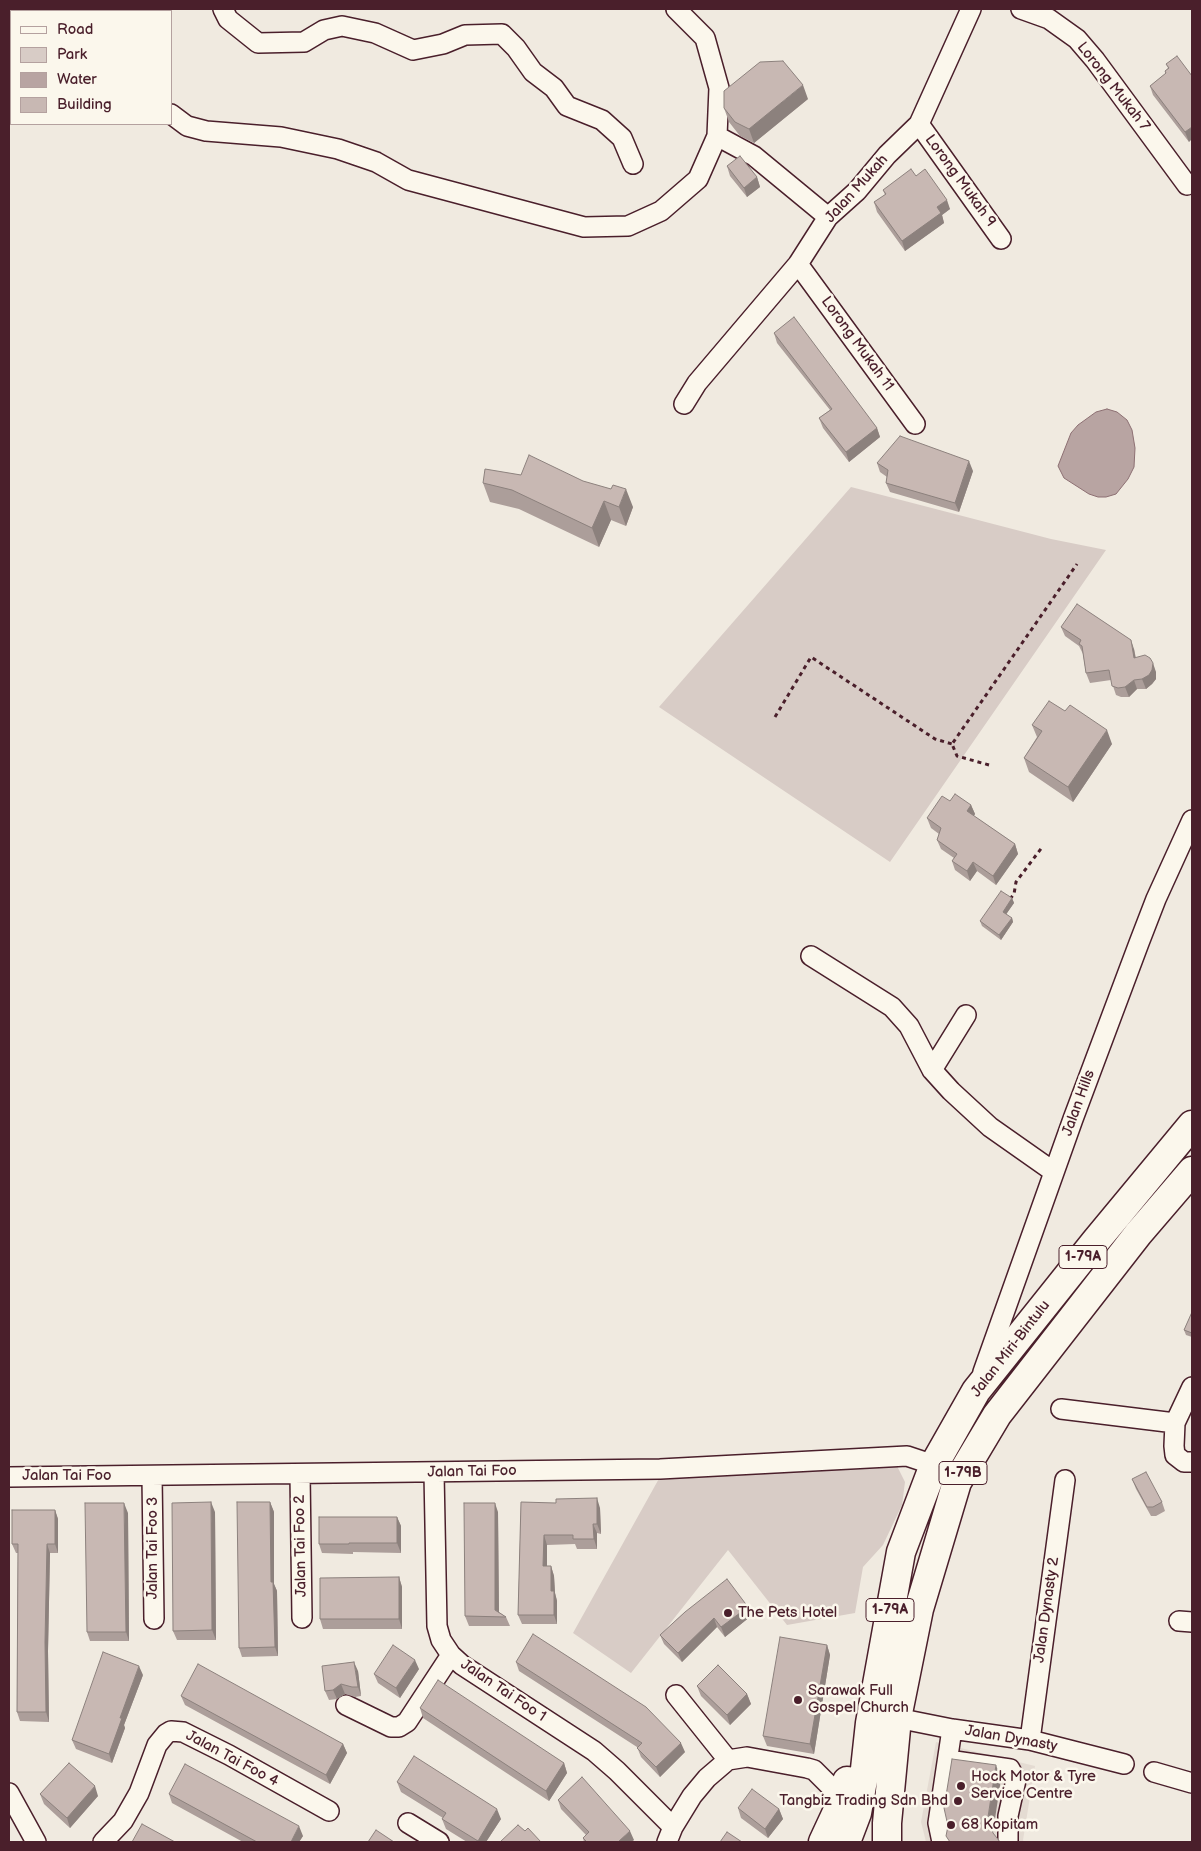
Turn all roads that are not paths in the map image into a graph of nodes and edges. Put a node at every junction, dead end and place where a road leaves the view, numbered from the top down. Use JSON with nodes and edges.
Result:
{"nodes":[{"id":1,"x":224,"y":9,"type":"edge"},
{"id":2,"x":676,"y":9,"type":"edge"},
{"id":3,"x":971,"y":9,"type":"edge"},
{"id":4,"x":1021,"y":9,"type":"edge"},
{"id":5,"x":172,"y":115,"type":"edge"},
{"id":6,"x":919,"y":124,"type":"junction"},
{"id":7,"x":716,"y":136,"type":"junction"},
{"id":8,"x":633,"y":164,"type":"dead end"},
{"id":9,"x":1188,"y":185,"type":"dead end"},
{"id":10,"x":828,"y":217,"type":"junction"},
{"id":11,"x":1001,"y":239,"type":"dead end"},
{"id":12,"x":798,"y":264,"type":"junction"},
{"id":13,"x":684,"y":404,"type":"dead end"},
{"id":14,"x":915,"y":424,"type":"dead end"},
{"id":15,"x":1192,"y":820,"type":"edge"},
{"id":16,"x":811,"y":956,"type":"dead end"},
{"id":17,"x":966,"y":1015,"type":"dead end"},
{"id":18,"x":932,"y":1070,"type":"junction"},
{"id":19,"x":1192,"y":1125,"type":"edge"},
{"id":20,"x":1192,"y":1171,"type":"edge"},
{"id":21,"x":1054,"y":1172,"type":"junction"},
{"id":22,"x":1192,"y":1387,"type":"edge"},
{"id":23,"x":976,"y":1391,"type":"junction"},
{"id":24,"x":1061,"y":1409,"type":"dead end"},
{"id":25,"x":1176,"y":1423,"type":"junction"},
{"id":26,"x":1192,"y":1462,"type":"edge"},
{"id":27,"x":934,"y":1465,"type":"junction"},
{"id":28,"x":434,"y":1473,"type":"junction"},
{"id":29,"x":300,"y":1474,"type":"junction"},
{"id":30,"x":152,"y":1476,"type":"junction"},
{"id":31,"x":9,"y":1477,"type":"edge"},
{"id":32,"x":1065,"y":1480,"type":"dead end"},
{"id":33,"x":302,"y":1618,"type":"dead end"},
{"id":34,"x":154,"y":1619,"type":"dead end"},
{"id":35,"x":451,"y":1655,"type":"junction"},
{"id":36,"x":676,"y":1695,"type":"dead end"},
{"id":37,"x":346,"y":1705,"type":"dead end"},
{"id":38,"x":897,"y":1718,"type":"junction"},
{"id":39,"x":870,"y":1723,"type":"junction"},
{"id":40,"x":952,"y":1729,"type":"junction"},
{"id":41,"x":1030,"y":1740,"type":"junction"},
{"id":42,"x":728,"y":1760,"type":"junction"},
{"id":43,"x":948,"y":1760,"type":"junction"},
{"id":44,"x":1124,"y":1764,"type":"dead end"},
{"id":45,"x":1154,"y":1772,"type":"dead end"},
{"id":46,"x":1192,"y":1783,"type":"edge"},
{"id":47,"x":9,"y":1793,"type":"edge"},
{"id":48,"x":843,"y":1799,"type":"junction"},
{"id":49,"x":329,"y":1811,"type":"dead end"},
{"id":50,"x":408,"y":1823,"type":"dead end"},
{"id":51,"x":670,"y":1835,"type":"edge"},
{"id":52,"x":36,"y":1842,"type":"edge"},
{"id":53,"x":103,"y":1842,"type":"edge"},
{"id":54,"x":439,"y":1842,"type":"edge"},
{"id":55,"x":823,"y":1842,"type":"edge"},
{"id":56,"x":846,"y":1842,"type":"edge"},
{"id":57,"x":887,"y":1842,"type":"edge"},
{"id":58,"x":942,"y":1842,"type":"edge"},
{"id":59,"x":1008,"y":1842,"type":"edge"}],
"edges":[{"from":1,"to":8,"type":"street"},
{"from":2,"to":7,"type":"street"},
{"from":3,"to":6,"type":"street","name":"Jalan Mukah"},
{"from":4,"to":9,"type":"street","name":"Lorong Mukah 7"},
{"from":5,"to":7,"type":"street"},
{"from":6,"to":10,"type":"street","name":"Jalan Mukah"},
{"from":6,"to":11,"type":"street","name":"Lorong Mukah 9"},
{"from":7,"to":10,"type":"street"},
{"from":10,"to":12,"type":"street","name":"Jalan Mukah"},
{"from":12,"to":13,"type":"street","name":"Jalan Mukah"},
{"from":12,"to":14,"type":"street","name":"Lorong Mukah 11"},
{"from":15,"to":21,"type":"street","name":"Jalan Hills"},
{"from":16,"to":18,"type":"street"},
{"from":17,"to":18,"type":"street"},
{"from":18,"to":21,"type":"street"},
{"from":19,"to":23,"type":"highway","name":"Jalan Miri-Bintulu","number":"1-79A"},
{"from":20,"to":38,"type":"highway","name":"Jalan Miri-Bintulu","number":"1-79B"},
{"from":21,"to":23,"type":"street","name":"Jalan Hills"},
{"from":22,"to":25,"type":"street"},
{"from":23,"to":27,"type":"highway","name":"Jalan Miri-Bintulu","number":"1-79A"},
{"from":24,"to":25,"type":"street"},
{"from":25,"to":26,"type":"street"},
{"from":27,"to":28,"type":"street","name":"Jalan Tai Foo"},
{"from":27,"to":39,"type":"highway","name":"Jalan Miri-Bintulu","number":"1-79A"},
{"from":28,"to":29,"type":"street","name":"Jalan Tai Foo"},
{"from":28,"to":35,"type":"street","name":"Jalan Tai Foo 1"},
{"from":29,"to":30,"type":"street","name":"Jalan Tai Foo"},
{"from":29,"to":33,"type":"street","name":"Jalan Tai Foo 2"},
{"from":30,"to":31,"type":"street","name":"Jalan Tai Foo"},
{"from":30,"to":34,"type":"street","name":"Jalan Tai Foo 3"},
{"from":32,"to":41,"type":"street","name":"Jalan Dynasty 2"},
{"from":35,"to":37,"type":"street"},
{"from":35,"to":51,"type":"street","name":"Jalan Tai Foo 1"},
{"from":36,"to":42,"type":"street"},
{"from":38,"to":40,"type":"street","name":"Jalan Dynasty"},
{"from":38,"to":57,"type":"highway","name":"Jalan Miri-Bintulu","number":"1-79B"},
{"from":39,"to":48,"type":"highway"},
{"from":39,"to":56,"type":"highway","name":"Jalan Miri-Bintulu","number":"1-79A"},
{"from":40,"to":41,"type":"street","name":"Jalan Dynasty"},
{"from":40,"to":43,"type":"street"},
{"from":41,"to":44,"type":"street","name":"Jalan Dynasty"},
{"from":42,"to":48,"type":"street"},
{"from":42,"to":51,"type":"street"},
{"from":43,"to":58,"type":"street"},
{"from":43,"to":59,"type":"street"},
{"from":45,"to":46,"type":"street"},
{"from":47,"to":52,"type":"street"},
{"from":48,"to":55,"type":"highway"},
{"from":49,"to":53,"type":"street","name":"Jalan Tai Foo 4"},
{"from":50,"to":54,"type":"street"}]}
